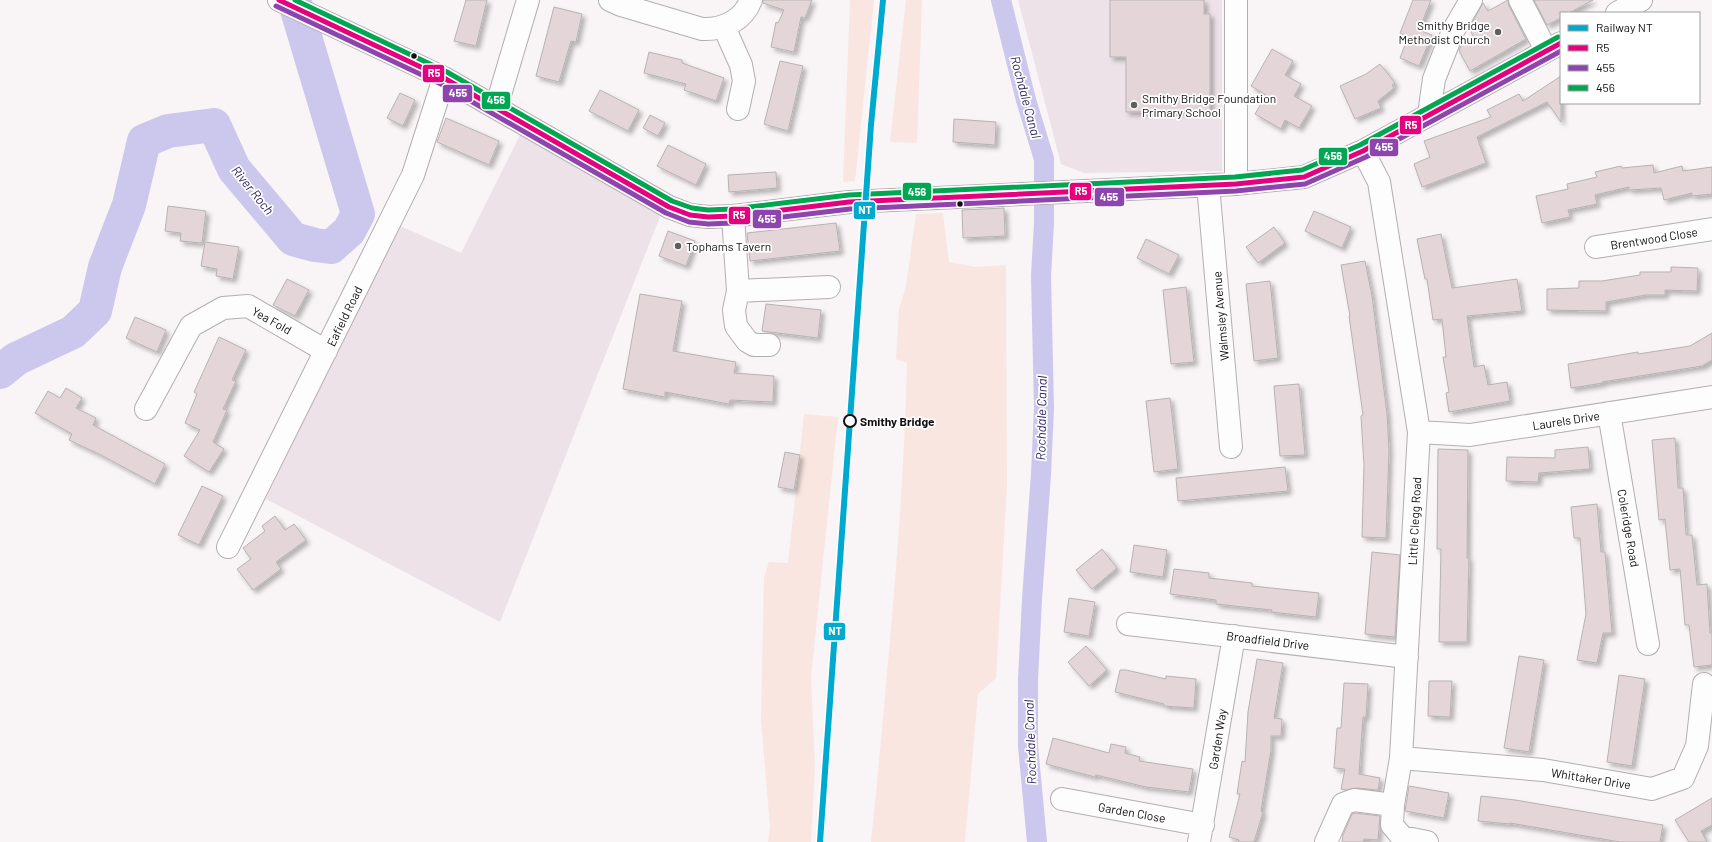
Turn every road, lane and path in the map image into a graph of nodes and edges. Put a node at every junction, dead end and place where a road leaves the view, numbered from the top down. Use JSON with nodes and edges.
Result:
{"nodes":[{"id":1,"x":279,"y":0,"type":"edge"},
{"id":2,"x":528,"y":0,"type":"edge"},
{"id":3,"x":610,"y":0,"type":"edge"},
{"id":4,"x":750,"y":0,"type":"edge"},
{"id":5,"x":1236,"y":0,"type":"edge"},
{"id":6,"x":1471,"y":0,"type":"edge"},
{"id":7,"x":1520,"y":0,"type":"edge"},
{"id":8,"x":1641,"y":0,"type":"edge"},
{"id":9,"x":1618,"y":12,"type":"edge"},
{"id":10,"x":724,"y":27,"type":"junction"},
{"id":11,"x":1554,"y":47,"type":"edge"},
{"id":12,"x":444,"y":78,"type":"junction"},
{"id":13,"x":496,"y":108,"type":"junction"},
{"id":14,"x":738,"y":109,"type":"dead end"},
{"id":15,"x":1429,"y":114,"type":"junction"},
{"id":16,"x":1363,"y":151,"type":"junction"},
{"id":17,"x":1208,"y":184,"type":"junction"},
{"id":18,"x":1236,"y":184,"type":"junction"},
{"id":19,"x":734,"y":216,"type":"junction"},
{"id":20,"x":1712,"y":229,"type":"edge"},
{"id":21,"x":1596,"y":247,"type":"dead end"},
{"id":22,"x":829,"y":287,"type":"dead end"},
{"id":23,"x":738,"y":291,"type":"junction"},
{"id":24,"x":769,"y":345,"type":"dead end"},
{"id":25,"x":326,"y":351,"type":"junction"},
{"id":26,"x":1712,"y":396,"type":"edge"},
{"id":27,"x":146,"y":409,"type":"dead end"},
{"id":28,"x":1609,"y":413,"type":"junction"},
{"id":29,"x":1419,"y":432,"type":"junction"},
{"id":30,"x":1231,"y":447,"type":"dead end"},
{"id":31,"x":228,"y":547,"type":"dead end"},
{"id":32,"x":1128,"y":624,"type":"dead end"},
{"id":33,"x":1234,"y":636,"type":"junction"},
{"id":34,"x":1648,"y":644,"type":"dead end"},
{"id":35,"x":1407,"y":657,"type":"junction"},
{"id":36,"x":1704,"y":684,"type":"dead end"},
{"id":37,"x":1401,"y":758,"type":"junction"},
{"id":38,"x":1062,"y":799,"type":"dead end"},
{"id":39,"x":1394,"y":805,"type":"junction"},
{"id":40,"x":1201,"y":833,"type":"edge"},
{"id":41,"x":1326,"y":842,"type":"edge"},
{"id":42,"x":1427,"y":842,"type":"edge"}],
"edges":[{"from":1,"to":12,"type":"street"},
{"from":2,"to":13,"type":"street"},
{"from":3,"to":10,"type":"street"},
{"from":4,"to":10,"type":"street"},
{"from":5,"to":18,"type":"street"},
{"from":6,"to":15,"type":"street"},
{"from":7,"to":11,"type":"street"},
{"from":8,"to":9,"type":"street"},
{"from":10,"to":14,"type":"street"},
{"from":11,"to":15,"type":"street"},
{"from":12,"to":13,"type":"street"},
{"from":12,"to":25,"type":"street","name":"Eafield Road"},
{"from":13,"to":19,"type":"street"},
{"from":15,"to":16,"type":"street"},
{"from":16,"to":18,"type":"street"},
{"from":16,"to":29,"type":"street","name":"Little Clegg Road"},
{"from":17,"to":18,"type":"street"},
{"from":17,"to":19,"type":"street"},
{"from":17,"to":30,"type":"street","name":"Walmsley Avenue"},
{"from":19,"to":23,"type":"street"},
{"from":20,"to":21,"type":"street","name":"Brentwood Close"},
{"from":22,"to":23,"type":"street"},
{"from":23,"to":24,"type":"street"},
{"from":25,"to":27,"type":"street","name":"Yea Fold"},
{"from":25,"to":31,"type":"street","name":"Eafield Road"},
{"from":26,"to":28,"type":"street","name":"Laurels Drive"},
{"from":28,"to":29,"type":"street","name":"Laurels Drive"},
{"from":28,"to":34,"type":"street","name":"Coleridge Road"},
{"from":29,"to":35,"type":"street","name":"Little Clegg Road"},
{"from":32,"to":33,"type":"street","name":"Broadfield Drive"},
{"from":33,"to":35,"type":"street","name":"Broadfield Drive"},
{"from":33,"to":40,"type":"street","name":"Garden Way"},
{"from":35,"to":37,"type":"street","name":"Little Clegg Road"},
{"from":36,"to":37,"type":"street","name":"Whittaker Drive"},
{"from":37,"to":39,"type":"street","name":"Little Clegg Road"},
{"from":38,"to":40,"type":"street","name":"Garden Close"},
{"from":39,"to":41,"type":"street"},
{"from":39,"to":42,"type":"street","name":"Little Clegg Road"}]}
